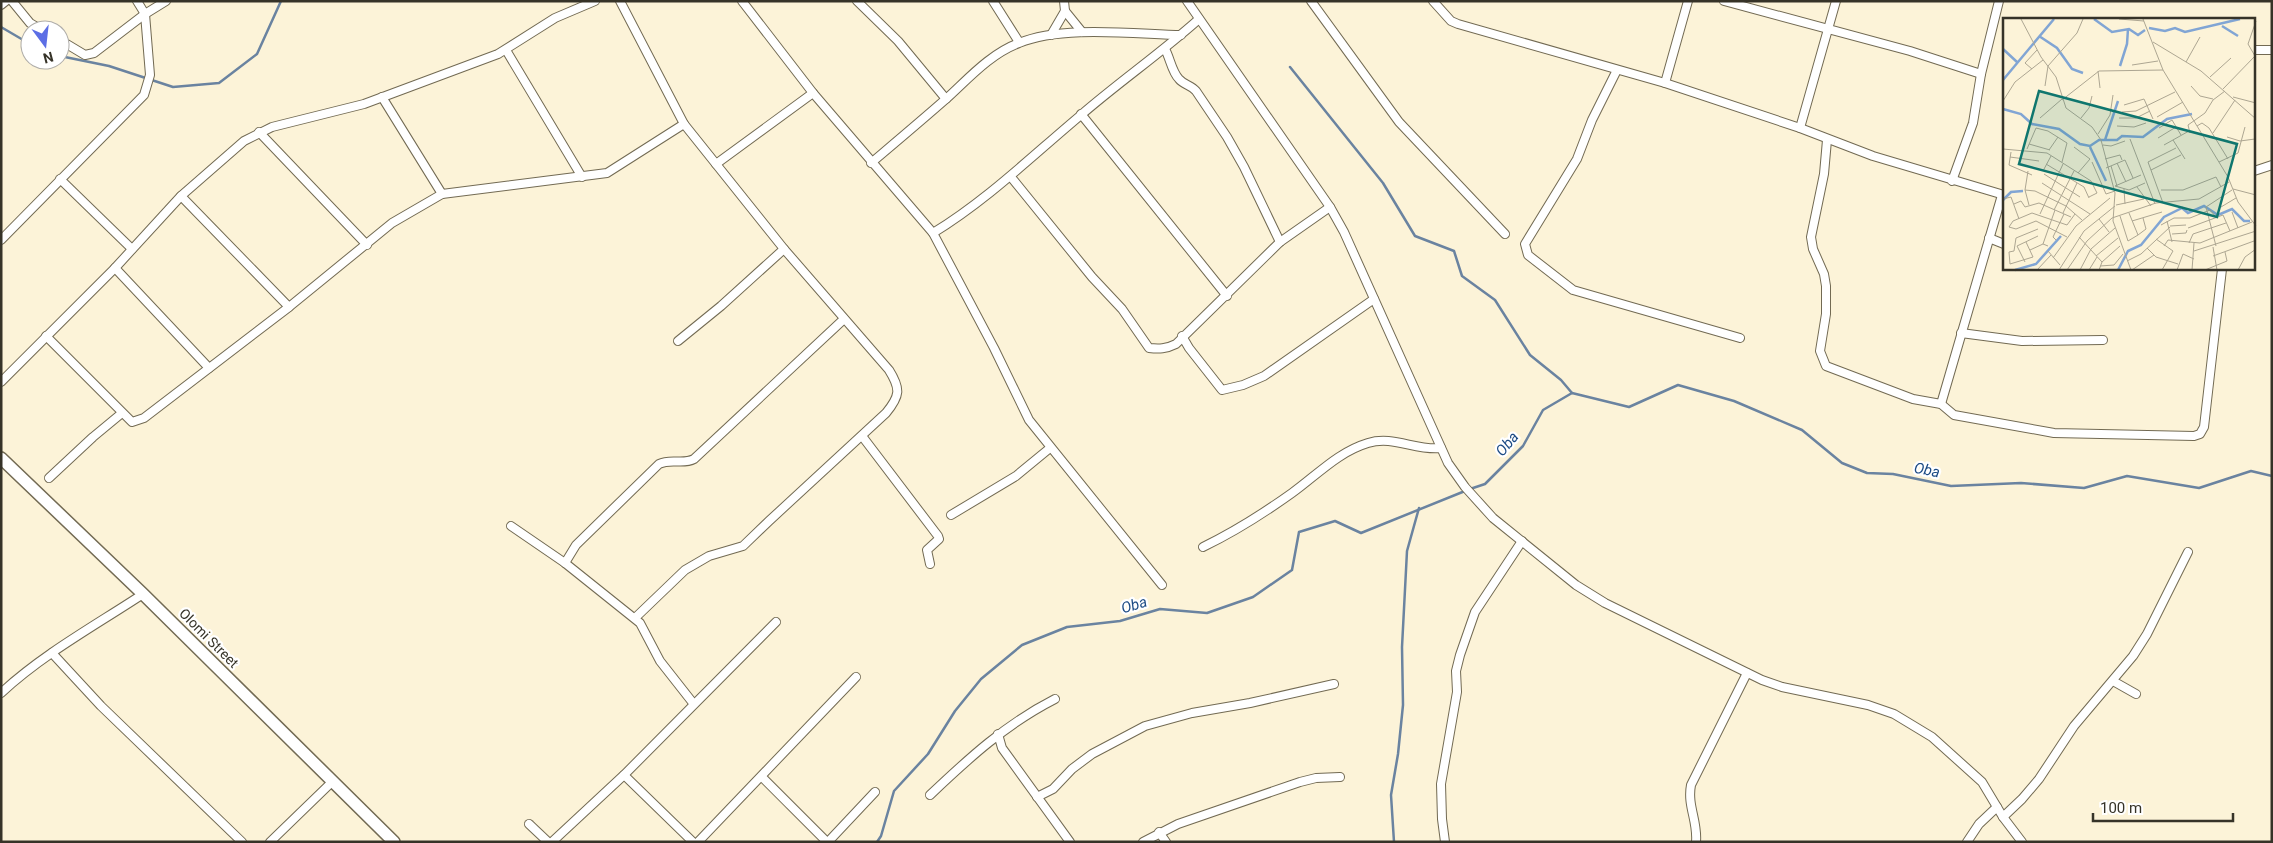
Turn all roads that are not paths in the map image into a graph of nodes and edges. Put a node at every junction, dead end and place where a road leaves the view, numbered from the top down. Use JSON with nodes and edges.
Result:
{"nodes":[{"id":1,"x":6,"y":1,"type":"edge"},
{"id":2,"x":12,"y":1,"type":"edge"},
{"id":3,"x":137,"y":1,"type":"edge"},
{"id":4,"x":166,"y":1,"type":"edge"},
{"id":5,"x":595,"y":1,"type":"edge"},
{"id":6,"x":620,"y":1,"type":"edge"},
{"id":7,"x":742,"y":1,"type":"edge"},
{"id":8,"x":857,"y":1,"type":"edge"},
{"id":9,"x":994,"y":1,"type":"edge"},
{"id":10,"x":1064,"y":1,"type":"edge"},
{"id":11,"x":1187,"y":1,"type":"edge"},
{"id":12,"x":1311,"y":1,"type":"edge"},
{"id":13,"x":1433,"y":1,"type":"edge"},
{"id":14,"x":1688,"y":1,"type":"edge"},
{"id":15,"x":1724,"y":1,"type":"edge"},
{"id":16,"x":1836,"y":1,"type":"edge"},
{"id":17,"x":1999,"y":1,"type":"edge"},
{"id":18,"x":1,"y":5,"type":"edge"},
{"id":19,"x":1065,"y":11,"type":"junction"},
{"id":20,"x":145,"y":14,"type":"junction"},
{"id":21,"x":1199,"y":19,"type":"junction"},
{"id":22,"x":28,"y":20,"type":"edge"},
{"id":23,"x":1828,"y":30,"type":"junction"},
{"id":24,"x":1082,"y":32,"type":"junction"},
{"id":25,"x":1051,"y":35,"type":"junction"},
{"id":26,"x":1181,"y":35,"type":"junction"},
{"id":27,"x":1019,"y":42,"type":"junction"},
{"id":28,"x":70,"y":46,"type":"edge"},
{"id":29,"x":1165,"y":49,"type":"junction"},
{"id":30,"x":506,"y":50,"type":"junction"},
{"id":31,"x":2256,"y":50,"type":"edge"},
{"id":32,"x":2272,"y":50,"type":"edge"},
{"id":33,"x":1618,"y":70,"type":"junction"},
{"id":34,"x":1981,"y":74,"type":"junction"},
{"id":35,"x":1665,"y":84,"type":"junction"},
{"id":36,"x":813,"y":92,"type":"junction"},
{"id":37,"x":382,"y":97,"type":"junction"},
{"id":38,"x":946,"y":99,"type":"junction"},
{"id":39,"x":1081,"y":114,"type":"junction"},
{"id":40,"x":684,"y":124,"type":"junction"},
{"id":41,"x":1800,"y":128,"type":"junction"},
{"id":42,"x":259,"y":132,"type":"junction"},
{"id":43,"x":1827,"y":140,"type":"junction"},
{"id":44,"x":872,"y":162,"type":"junction"},
{"id":45,"x":716,"y":164,"type":"junction"},
{"id":46,"x":2272,"y":165,"type":"edge"},
{"id":47,"x":2256,"y":170,"type":"edge"},
{"id":48,"x":1011,"y":177,"type":"junction"},
{"id":49,"x":60,"y":178,"type":"junction"},
{"id":50,"x":582,"y":178,"type":"junction"},
{"id":51,"x":1952,"y":181,"type":"junction"},
{"id":52,"x":442,"y":194,"type":"junction"},
{"id":53,"x":2003,"y":195,"type":"edge"},
{"id":54,"x":181,"y":196,"type":"junction"},
{"id":55,"x":1330,"y":207,"type":"junction"},
{"id":56,"x":933,"y":233,"type":"junction"},
{"id":57,"x":1505,"y":234,"type":"dead end"},
{"id":58,"x":1989,"y":238,"type":"junction"},
{"id":59,"x":1,"y":240,"type":"edge"},
{"id":60,"x":1280,"y":242,"type":"junction"},
{"id":61,"x":2003,"y":244,"type":"edge"},
{"id":62,"x":367,"y":245,"type":"junction"},
{"id":63,"x":132,"y":249,"type":"junction"},
{"id":64,"x":784,"y":249,"type":"junction"},
{"id":65,"x":115,"y":268,"type":"junction"},
{"id":66,"x":2222,"y":270,"type":"edge"},
{"id":67,"x":1227,"y":296,"type":"junction"},
{"id":68,"x":1374,"y":299,"type":"junction"},
{"id":69,"x":289,"y":308,"type":"junction"},
{"id":70,"x":844,"y":319,"type":"junction"},
{"id":71,"x":1961,"y":333,"type":"junction"},
{"id":72,"x":46,"y":336,"type":"junction"},
{"id":73,"x":1182,"y":336,"type":"junction"},
{"id":74,"x":1740,"y":338,"type":"dead end"},
{"id":75,"x":2103,"y":340,"type":"dead end"},
{"id":76,"x":678,"y":341,"type":"dead end"},
{"id":77,"x":209,"y":368,"type":"junction"},
{"id":78,"x":1,"y":382,"type":"edge"},
{"id":79,"x":1941,"y":404,"type":"junction"},
{"id":80,"x":122,"y":413,"type":"junction"},
{"id":81,"x":862,"y":436,"type":"junction"},
{"id":82,"x":1050,"y":448,"type":"junction"},
{"id":83,"x":1441,"y":448,"type":"junction"},
{"id":84,"x":1,"y":458,"type":"edge"},
{"id":85,"x":49,"y":478,"type":"dead end"},
{"id":86,"x":951,"y":515,"type":"dead end"},
{"id":87,"x":512,"y":526,"type":"dead end"},
{"id":88,"x":1522,"y":541,"type":"junction"},
{"id":89,"x":1203,"y":547,"type":"dead end"},
{"id":90,"x":2188,"y":552,"type":"dead end"},
{"id":91,"x":565,"y":563,"type":"junction"},
{"id":92,"x":930,"y":564,"type":"dead end"},
{"id":93,"x":1162,"y":585,"type":"dead end"},
{"id":94,"x":144,"y":594,"type":"junction"},
{"id":95,"x":635,"y":618,"type":"junction"},
{"id":96,"x":776,"y":622,"type":"dead end"},
{"id":97,"x":52,"y":654,"type":"junction"},
{"id":98,"x":1747,"y":673,"type":"junction"},
{"id":99,"x":856,"y":677,"type":"dead end"},
{"id":100,"x":2113,"y":681,"type":"junction"},
{"id":101,"x":1334,"y":684,"type":"dead end"},
{"id":102,"x":1,"y":693,"type":"edge"},
{"id":103,"x":2136,"y":694,"type":"dead end"},
{"id":104,"x":1054,"y":699,"type":"dead end"},
{"id":105,"x":693,"y":703,"type":"junction"},
{"id":106,"x":998,"y":734,"type":"junction"},
{"id":107,"x":624,"y":775,"type":"junction"},
{"id":108,"x":762,"y":777,"type":"junction"},
{"id":109,"x":1340,"y":777,"type":"dead end"},
{"id":110,"x":333,"y":781,"type":"junction"},
{"id":111,"x":875,"y":792,"type":"dead end"},
{"id":112,"x":930,"y":795,"type":"dead end"},
{"id":113,"x":1037,"y":797,"type":"junction"},
{"id":114,"x":1997,"y":807,"type":"junction"},
{"id":115,"x":2003,"y":817,"type":"junction"},
{"id":116,"x":529,"y":824,"type":"dead end"},
{"id":117,"x":1159,"y":832,"type":"junction"},
{"id":118,"x":242,"y":842,"type":"edge"},
{"id":119,"x":270,"y":842,"type":"edge"},
{"id":120,"x":394,"y":842,"type":"edge"},
{"id":121,"x":548,"y":842,"type":"edge"},
{"id":122,"x":552,"y":842,"type":"edge"},
{"id":123,"x":693,"y":842,"type":"edge"},
{"id":124,"x":698,"y":842,"type":"edge"},
{"id":125,"x":828,"y":842,"type":"edge"},
{"id":126,"x":1070,"y":842,"type":"edge"},
{"id":127,"x":1144,"y":842,"type":"edge"},
{"id":128,"x":1166,"y":842,"type":"edge"},
{"id":129,"x":1445,"y":842,"type":"edge"},
{"id":130,"x":1696,"y":842,"type":"edge"},
{"id":131,"x":1967,"y":842,"type":"edge"},
{"id":132,"x":2022,"y":842,"type":"edge"}],
"edges":[{"from":1,"to":18,"type":"street"},
{"from":2,"to":22,"type":"street"},
{"from":3,"to":20,"type":"street"},
{"from":4,"to":20,"type":"street"},
{"from":5,"to":30,"type":"street"},
{"from":6,"to":40,"type":"street"},
{"from":7,"to":36,"type":"street"},
{"from":8,"to":38,"type":"street"},
{"from":9,"to":27,"type":"street"},
{"from":10,"to":19,"type":"street"},
{"from":11,"to":21,"type":"street"},
{"from":12,"to":57,"type":"street"},
{"from":13,"to":33,"type":"street"},
{"from":14,"to":35,"type":"street"},
{"from":15,"to":23,"type":"street"},
{"from":16,"to":23,"type":"street"},
{"from":17,"to":34,"type":"street"},
{"from":19,"to":24,"type":"street"},
{"from":19,"to":25,"type":"street"},
{"from":20,"to":28,"type":"street"},
{"from":20,"to":49,"type":"street"},
{"from":21,"to":26,"type":"street"},
{"from":21,"to":55,"type":"street"},
{"from":23,"to":34,"type":"street"},
{"from":23,"to":41,"type":"street"},
{"from":24,"to":25,"type":"street"},
{"from":24,"to":26,"type":"street"},
{"from":25,"to":27,"type":"street"},
{"from":26,"to":29,"type":"street"},
{"from":27,"to":38,"type":"street"},
{"from":29,"to":39,"type":"street"},
{"from":29,"to":60,"type":"street"},
{"from":30,"to":37,"type":"street"},
{"from":30,"to":50,"type":"street"},
{"from":31,"to":32,"type":"street"},
{"from":33,"to":35,"type":"street"},
{"from":33,"to":74,"type":"street"},
{"from":34,"to":51,"type":"street"},
{"from":35,"to":41,"type":"street"},
{"from":36,"to":44,"type":"street"},
{"from":36,"to":45,"type":"street"},
{"from":37,"to":42,"type":"street"},
{"from":37,"to":52,"type":"street"},
{"from":38,"to":44,"type":"street"},
{"from":39,"to":48,"type":"street"},
{"from":39,"to":67,"type":"street"},
{"from":40,"to":45,"type":"street"},
{"from":40,"to":50,"type":"street"},
{"from":41,"to":43,"type":"street"},
{"from":42,"to":54,"type":"street"},
{"from":42,"to":62,"type":"street"},
{"from":43,"to":51,"type":"street"},
{"from":43,"to":79,"type":"street"},
{"from":44,"to":56,"type":"street"},
{"from":45,"to":64,"type":"street"},
{"from":46,"to":47,"type":"street"},
{"from":48,"to":56,"type":"street"},
{"from":48,"to":73,"type":"street"},
{"from":49,"to":59,"type":"street"},
{"from":49,"to":63,"type":"street"},
{"from":50,"to":52,"type":"street"},
{"from":51,"to":53,"type":"street"},
{"from":52,"to":62,"type":"street"},
{"from":53,"to":58,"type":"street"},
{"from":54,"to":63,"type":"street"},
{"from":54,"to":69,"type":"street"},
{"from":55,"to":60,"type":"street"},
{"from":55,"to":68,"type":"street"},
{"from":56,"to":82,"type":"street"},
{"from":58,"to":61,"type":"street"},
{"from":58,"to":71,"type":"street"},
{"from":60,"to":67,"type":"street"},
{"from":62,"to":69,"type":"street"},
{"from":63,"to":65,"type":"street"},
{"from":64,"to":70,"type":"street"},
{"from":64,"to":76,"type":"street"},
{"from":65,"to":72,"type":"street"},
{"from":65,"to":77,"type":"street"},
{"from":66,"to":79,"type":"street"},
{"from":67,"to":73,"type":"street"},
{"from":68,"to":73,"type":"street"},
{"from":68,"to":83,"type":"street"},
{"from":69,"to":77,"type":"street"},
{"from":70,"to":81,"type":"street"},
{"from":70,"to":91,"type":"street"},
{"from":71,"to":75,"type":"street"},
{"from":71,"to":79,"type":"street"},
{"from":72,"to":78,"type":"street"},
{"from":72,"to":80,"type":"street"},
{"from":77,"to":80,"type":"street"},
{"from":80,"to":85,"type":"street"},
{"from":81,"to":92,"type":"street"},
{"from":81,"to":95,"type":"street"},
{"from":82,"to":86,"type":"street"},
{"from":82,"to":93,"type":"street"},
{"from":83,"to":88,"type":"street"},
{"from":83,"to":89,"type":"street"},
{"from":84,"to":94,"type":"main road","name":"Olomi Street"},
{"from":87,"to":91,"type":"street"},
{"from":88,"to":98,"type":"street"},
{"from":88,"to":129,"type":"street"},
{"from":90,"to":100,"type":"street"},
{"from":91,"to":95,"type":"street"},
{"from":94,"to":97,"type":"street"},
{"from":94,"to":110,"type":"main road","name":"Olomi Street"},
{"from":95,"to":105,"type":"street"},
{"from":96,"to":105,"type":"street"},
{"from":97,"to":102,"type":"street"},
{"from":97,"to":118,"type":"street"},
{"from":98,"to":114,"type":"street"},
{"from":98,"to":130,"type":"street"},
{"from":99,"to":108,"type":"street"},
{"from":100,"to":103,"type":"street"},
{"from":100,"to":115,"type":"street"},
{"from":101,"to":113,"type":"street"},
{"from":104,"to":106,"type":"street"},
{"from":105,"to":107,"type":"street"},
{"from":106,"to":112,"type":"street"},
{"from":106,"to":113,"type":"street"},
{"from":107,"to":122,"type":"street"},
{"from":107,"to":123,"type":"street"},
{"from":108,"to":124,"type":"street"},
{"from":108,"to":125,"type":"street"},
{"from":109,"to":117,"type":"street"},
{"from":110,"to":119,"type":"street"},
{"from":110,"to":120,"type":"main road","name":"Olomi Street"},
{"from":111,"to":125,"type":"street"},
{"from":113,"to":126,"type":"street"},
{"from":114,"to":115,"type":"street"},
{"from":114,"to":131,"type":"street"},
{"from":115,"to":132,"type":"street"},
{"from":116,"to":121,"type":"street"},
{"from":117,"to":127,"type":"street"},
{"from":117,"to":128,"type":"street"}]}
